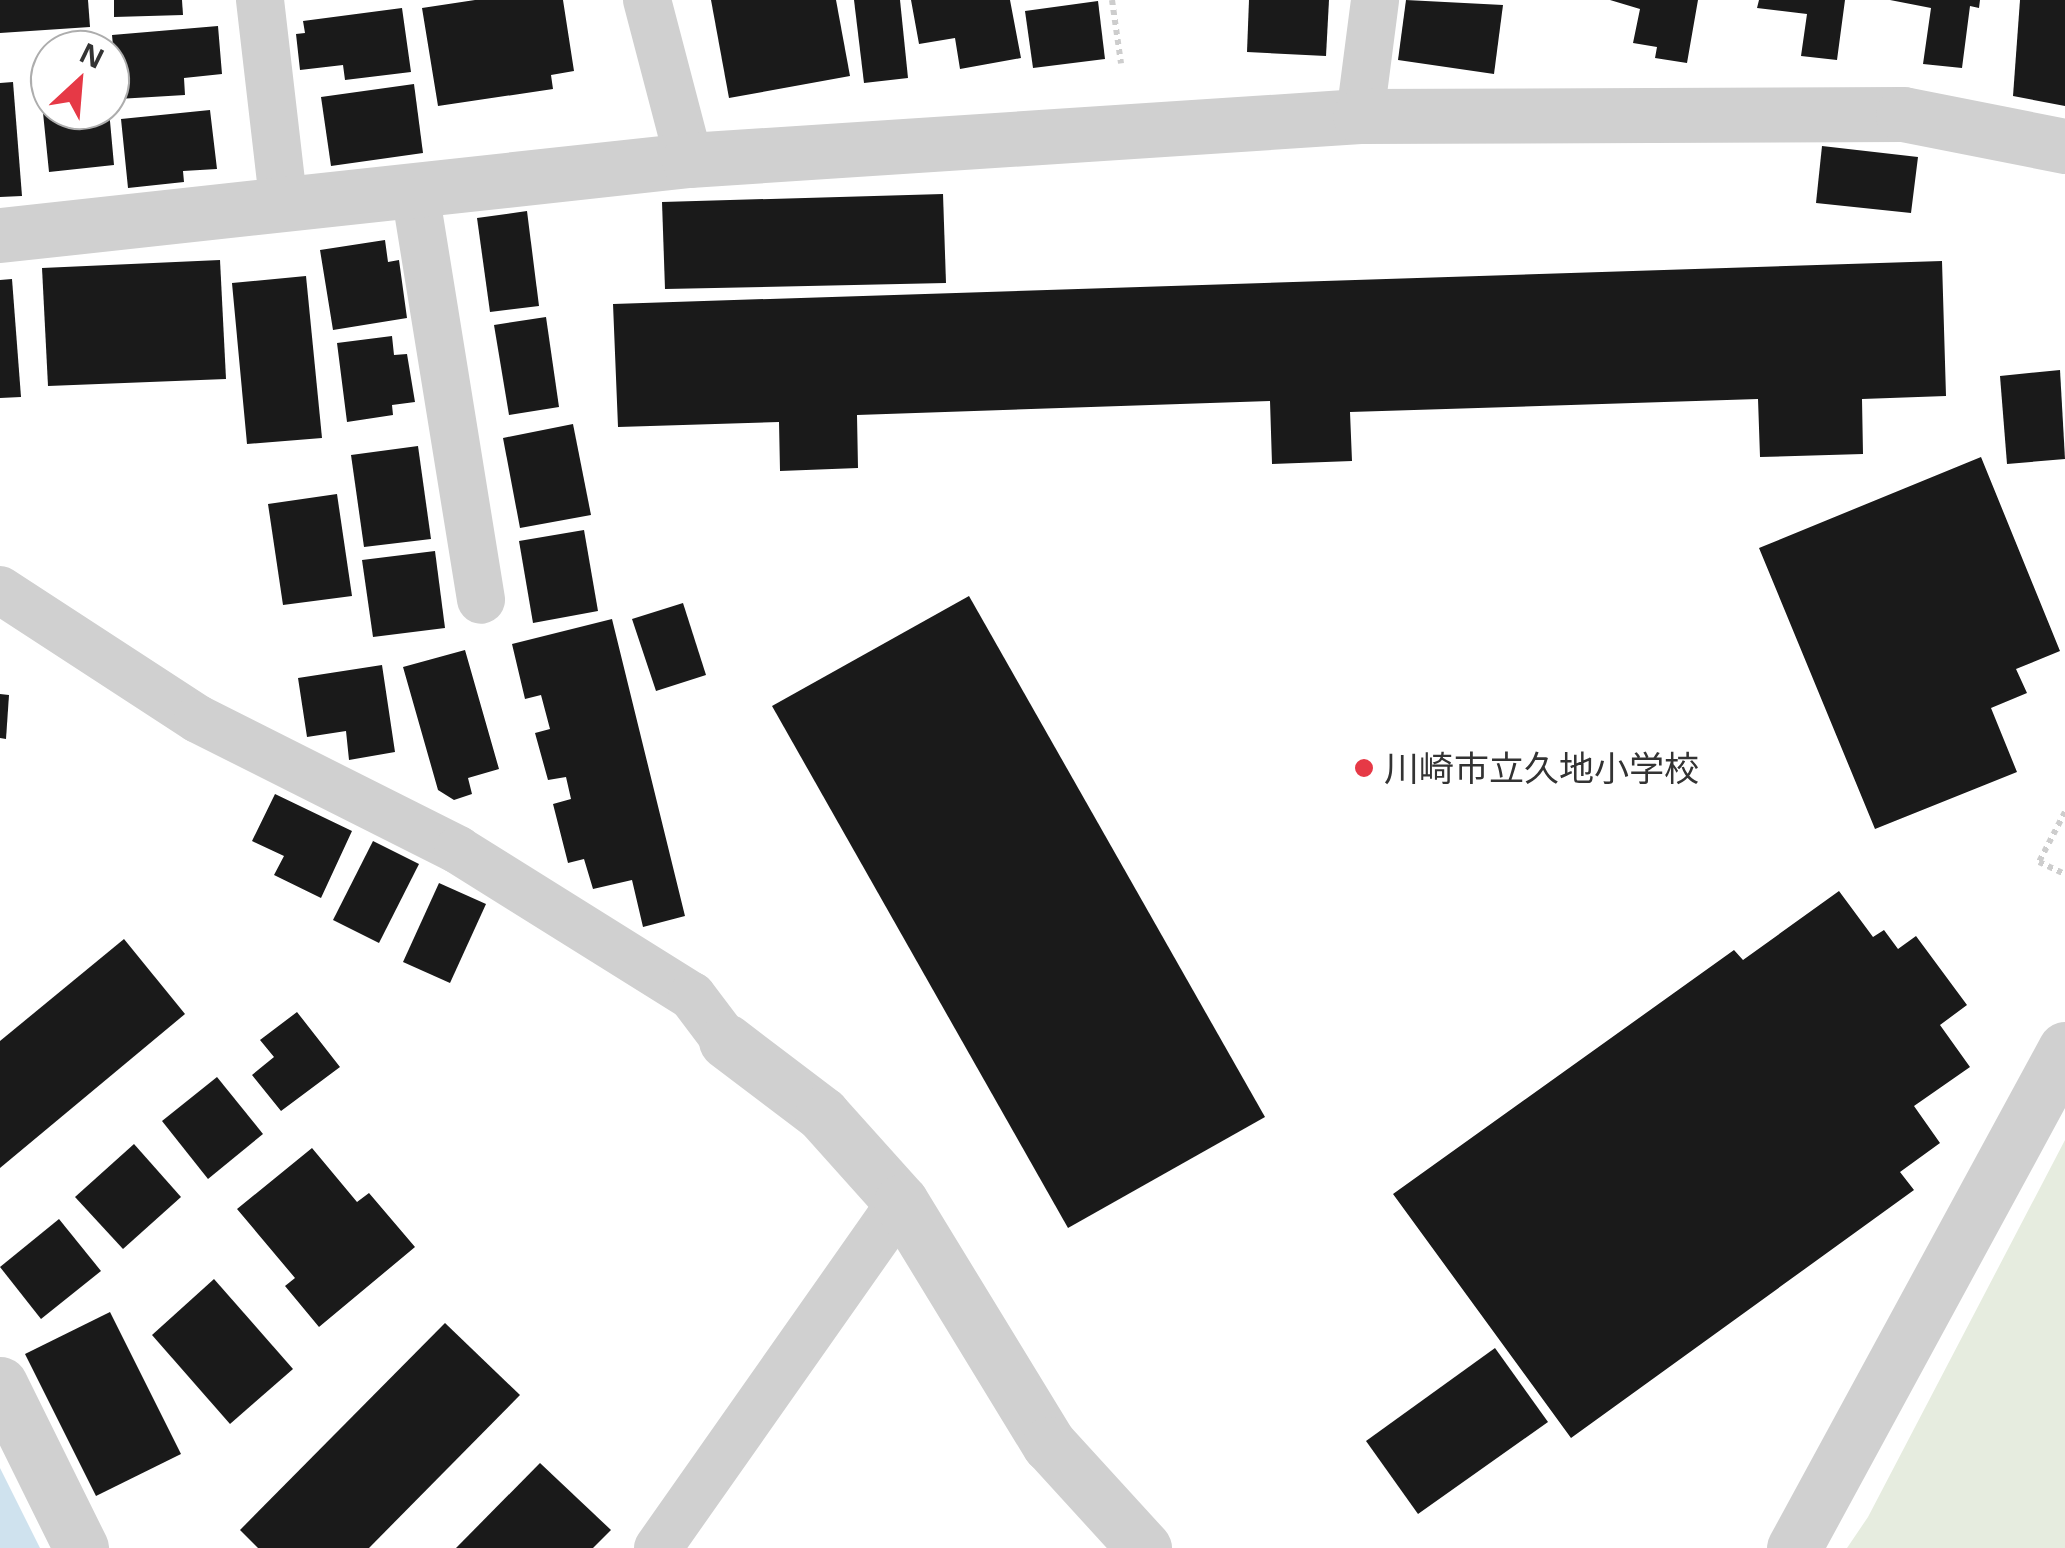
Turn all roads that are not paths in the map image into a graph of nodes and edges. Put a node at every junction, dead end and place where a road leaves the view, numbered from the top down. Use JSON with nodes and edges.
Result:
{"nodes":[{"id":1,"x":260,"y":0,"type":"edge"},
{"id":2,"x":647,"y":0,"type":"edge"},
{"id":3,"x":1375,"y":0,"type":"edge"},
{"id":4,"x":1360,"y":116,"type":"junction"},
{"id":5,"x":2065,"y":146,"type":"edge"},
{"id":6,"x":689,"y":160,"type":"junction"},
{"id":7,"x":415,"y":192,"type":"junction"},
{"id":8,"x":284,"y":206,"type":"junction"},
{"id":9,"x":0,"y":234,"type":"edge"},
{"id":10,"x":0,"y":590,"type":"edge"},
{"id":11,"x":481,"y":600,"type":"dead end"},
{"id":12,"x":726,"y":1040,"type":"joint"},
{"id":13,"x":2065,"y":1049,"type":"edge"},
{"id":14,"x":901,"y":1202,"type":"junction"},
{"id":15,"x":0,"y":1384,"type":"edge"},
{"id":16,"x":81,"y":1548,"type":"edge"},
{"id":17,"x":658,"y":1548,"type":"edge"},
{"id":18,"x":1144,"y":1548,"type":"edge"},
{"id":19,"x":1794,"y":1548,"type":"edge"}],
"edges":[{"from":1,"to":8,"type":"lane"},
{"from":2,"to":6,"type":"lane"},
{"from":3,"to":4,"type":"lane"},
{"from":4,"to":5,"type":"street"},
{"from":4,"to":6,"type":"street"},
{"from":6,"to":7,"type":"street"},
{"from":7,"to":8,"type":"street"},
{"from":7,"to":11,"type":"lane"},
{"from":8,"to":9,"type":"street"},
{"from":10,"to":12,"type":"lane"},
{"from":12,"to":14,"type":"street"},
{"from":13,"to":19,"type":"street"},
{"from":14,"to":17,"type":"lane"},
{"from":14,"to":18,"type":"street"},
{"from":15,"to":16,"type":"street"}]}
